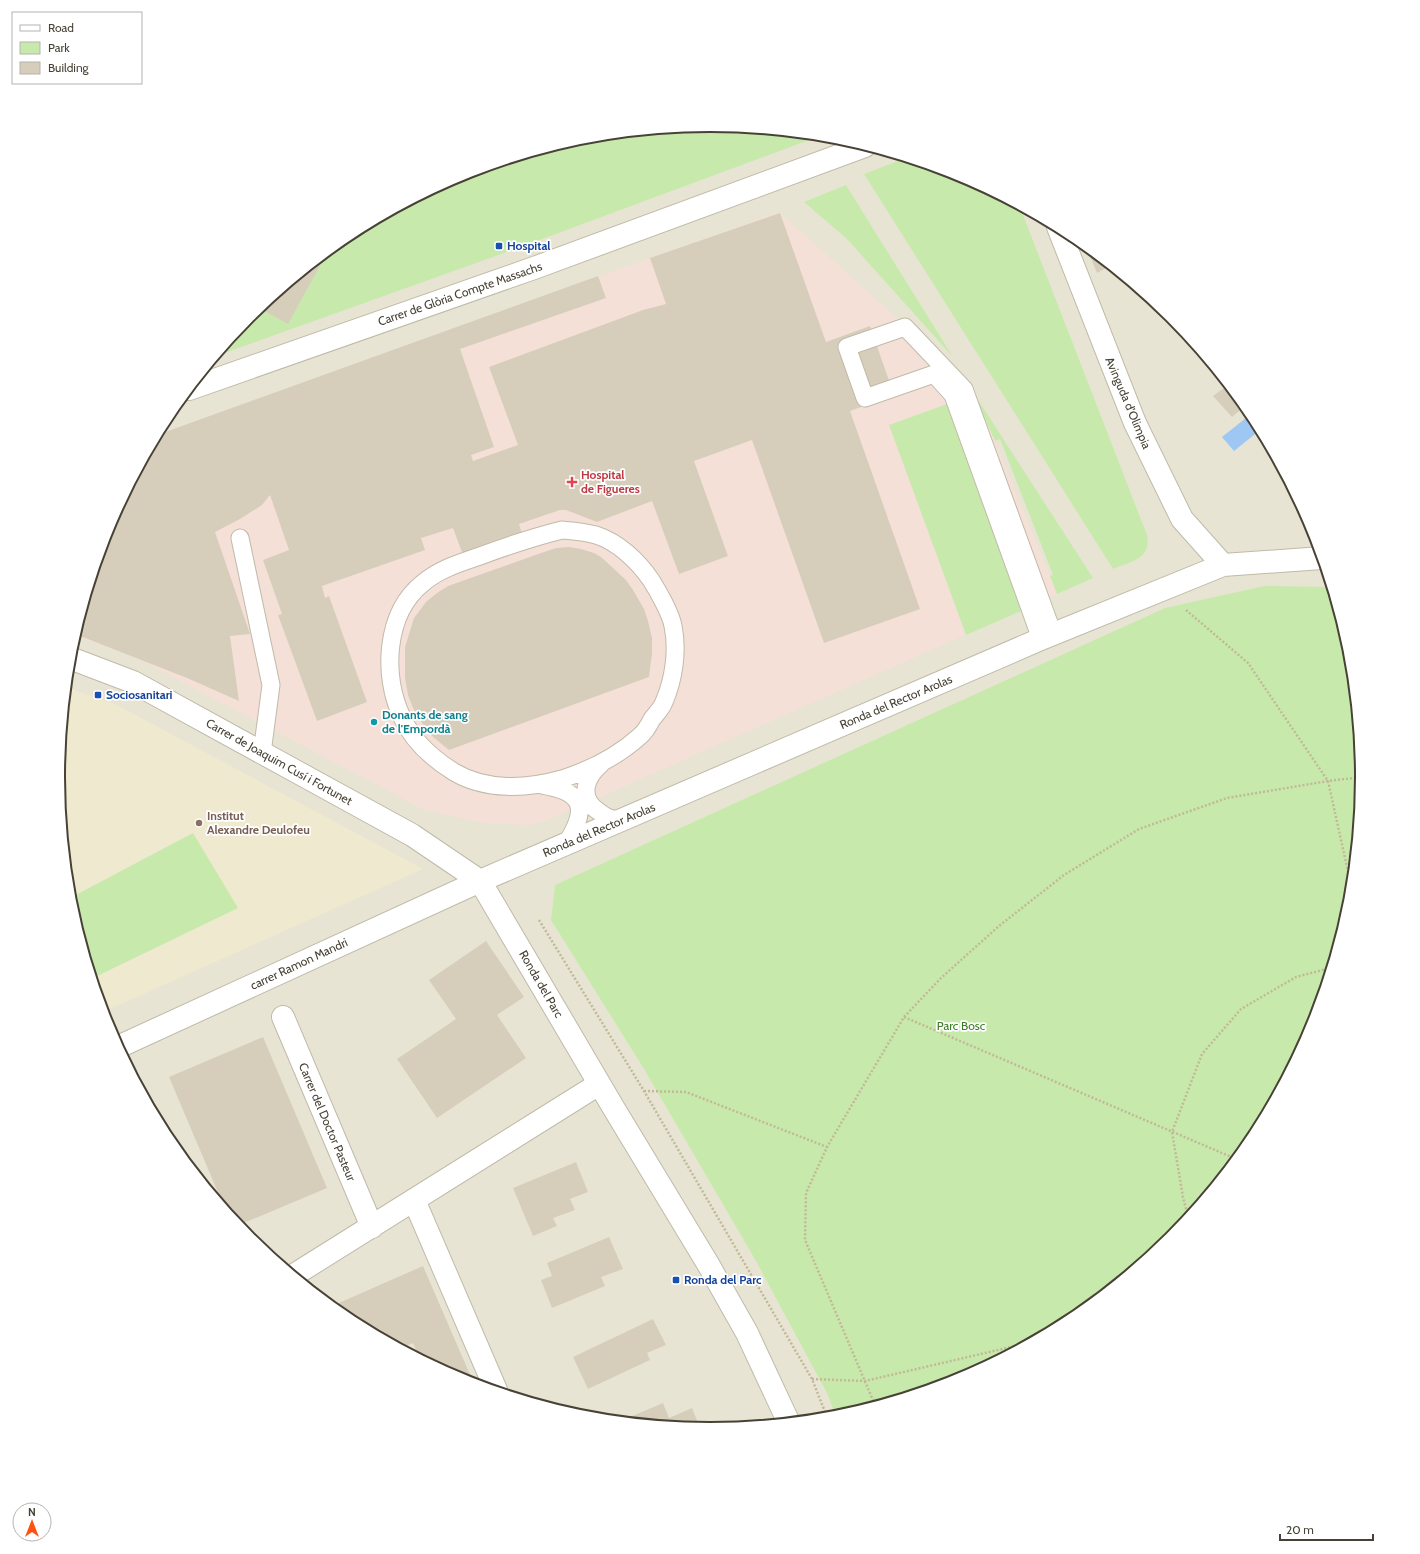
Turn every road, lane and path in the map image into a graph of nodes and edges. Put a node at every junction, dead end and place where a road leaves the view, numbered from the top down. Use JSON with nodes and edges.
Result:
{"nodes":[{"id":1,"x":857,"y":149,"type":"edge"},
{"id":2,"x":1062,"y":237,"type":"edge"},
{"id":3,"x":196,"y":386,"type":"edge"},
{"id":4,"x":240,"y":538,"type":"dead end"},
{"id":5,"x":1317,"y":558,"type":"edge"},
{"id":6,"x":1223,"y":565,"type":"junction"},
{"id":7,"x":1185,"y":609,"type":"dead end"},
{"id":8,"x":1047,"y":636,"type":"junction"},
{"id":9,"x":76,"y":660,"type":"edge"},
{"id":10,"x":262,"y":753,"type":"junction"},
{"id":11,"x":605,"y":761,"type":"junction"},
{"id":12,"x":1355,"y":779,"type":"edge"},
{"id":13,"x":1328,"y":781,"type":"junction"},
{"id":14,"x":542,"y":785,"type":"junction"},
{"id":15,"x":623,"y":820,"type":"junction"},
{"id":16,"x":566,"y":844,"type":"junction"},
{"id":17,"x":1348,"y":870,"type":"edge"},
{"id":18,"x":480,"y":881,"type":"junction"},
{"id":19,"x":539,"y":920,"type":"dead end"},
{"id":20,"x":1325,"y":969,"type":"edge"},
{"id":21,"x":283,"y":1017,"type":"dead end"},
{"id":22,"x":904,"y":1017,"type":"junction"},
{"id":23,"x":124,"y":1044,"type":"edge"},
{"id":24,"x":599,"y":1084,"type":"junction"},
{"id":25,"x":644,"y":1091,"type":"junction"},
{"id":26,"x":1172,"y":1132,"type":"junction"},
{"id":27,"x":827,"y":1147,"type":"junction"},
{"id":28,"x":1231,"y":1157,"type":"edge"},
{"id":29,"x":414,"y":1200,"type":"junction"},
{"id":30,"x":1187,"y":1211,"type":"edge"},
{"id":31,"x":372,"y":1227,"type":"junction"},
{"id":32,"x":302,"y":1276,"type":"edge"},
{"id":33,"x":1010,"y":1347,"type":"edge"},
{"id":34,"x":812,"y":1379,"type":"junction"},
{"id":35,"x":865,"y":1381,"type":"junction"},
{"id":36,"x":494,"y":1384,"type":"edge"},
{"id":37,"x":873,"y":1401,"type":"edge"},
{"id":38,"x":825,"y":1412,"type":"edge"},
{"id":39,"x":786,"y":1417,"type":"edge"}],
"edges":[{"from":1,"to":3,"type":"street","name":"Carrer de Glòria Compte Massachs"},
{"from":2,"to":6,"type":"street","name":"Avinguda d'Olimpia"},
{"from":4,"to":10,"type":"lane"},
{"from":5,"to":6,"type":"street","name":"Ronda del Rector Arolas"},
{"from":6,"to":8,"type":"street","name":"Ronda del Rector Arolas"},
{"from":7,"to":13,"type":"path"},
{"from":8,"to":8,"type":"lane"},
{"from":8,"to":15,"type":"street","name":"Ronda del Rector Arolas"},
{"from":9,"to":10,"type":"street","name":"Carrer de Joaquim Cusí i Fortunet"},
{"from":10,"to":18,"type":"street","name":"Carrer de Joaquim Cusí i Fortunet"},
{"from":11,"to":14,"type":"lane"},
{"from":11,"to":14,"type":"lane"},
{"from":11,"to":15,"type":"lane"},
{"from":12,"to":13,"type":"path"},
{"from":13,"to":17,"type":"path"},
{"from":13,"to":22,"type":"path"},
{"from":14,"to":16,"type":"lane"},
{"from":15,"to":16,"type":"street","name":"Ronda del Rector Arolas"},
{"from":16,"to":18,"type":"street","name":"Ronda del Rector Arolas"},
{"from":18,"to":23,"type":"street","name":"carrer Ramon Mandri"},
{"from":18,"to":24,"type":"street","name":"Ronda del Parc"},
{"from":19,"to":25,"type":"path"},
{"from":20,"to":26,"type":"path"},
{"from":21,"to":31,"type":"street","name":"Carrer del Doctor Pasteur"},
{"from":22,"to":26,"type":"path"},
{"from":22,"to":27,"type":"path"},
{"from":24,"to":29,"type":"street"},
{"from":24,"to":39,"type":"street","name":"Ronda del Parc"},
{"from":25,"to":27,"type":"path"},
{"from":25,"to":34,"type":"path"},
{"from":26,"to":28,"type":"path"},
{"from":26,"to":30,"type":"path"},
{"from":27,"to":35,"type":"path"},
{"from":29,"to":31,"type":"street"},
{"from":29,"to":36,"type":"street"},
{"from":31,"to":32,"type":"street"},
{"from":33,"to":35,"type":"path"},
{"from":34,"to":35,"type":"path"},
{"from":34,"to":38,"type":"path"},
{"from":35,"to":37,"type":"path"}]}
